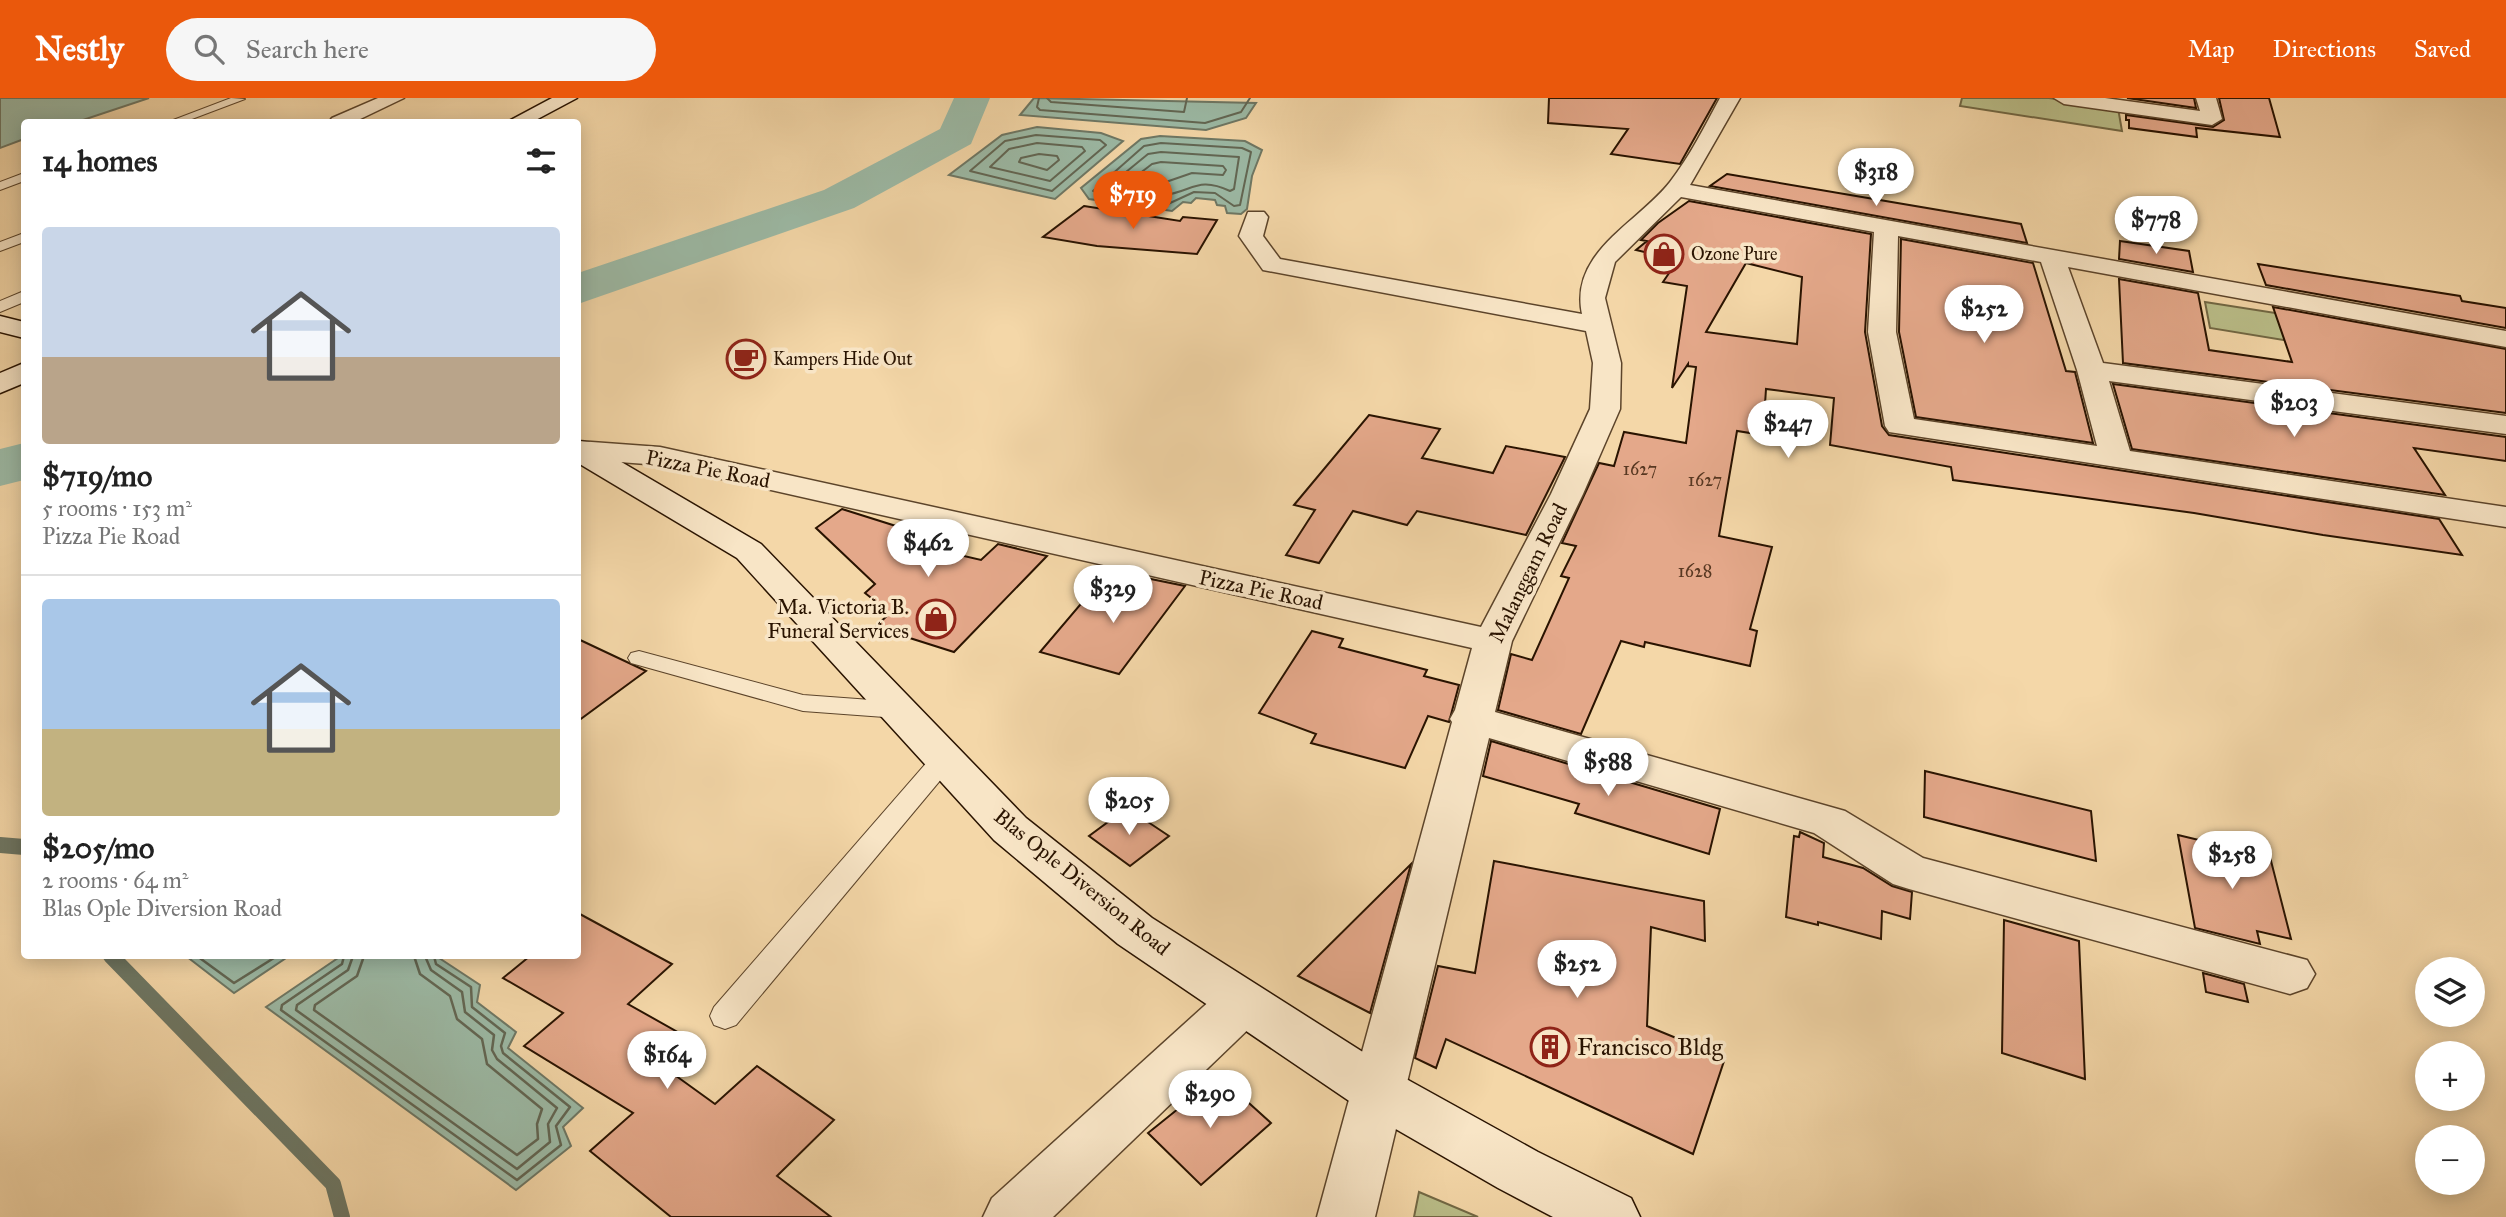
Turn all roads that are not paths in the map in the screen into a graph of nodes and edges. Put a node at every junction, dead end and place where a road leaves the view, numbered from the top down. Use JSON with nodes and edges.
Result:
{"nodes":[{"id":1,"x":394,"y":98,"type":"edge"},
{"id":2,"x":567,"y":98,"type":"edge"},
{"id":3,"x":1730,"y":98,"type":"edge"},
{"id":4,"x":2064,"y":98,"type":"edge"},
{"id":5,"x":2206,"y":98,"type":"edge"},
{"id":6,"x":239,"y":99,"type":"edge"},
{"id":7,"x":182,"y":119,"type":"edge"},
{"id":8,"x":346,"y":119,"type":"edge"},
{"id":9,"x":523,"y":119,"type":"edge"},
{"id":10,"x":21,"y":178,"type":"edge"},
{"id":11,"x":0,"y":186,"type":"edge"},
{"id":12,"x":1676,"y":189,"type":"junction"},
{"id":13,"x":1255,"y":217,"type":"dead end"},
{"id":14,"x":1886,"y":229,"type":"junction"},
{"id":15,"x":21,"y":238,"type":"edge"},
{"id":16,"x":0,"y":247,"type":"edge"},
{"id":17,"x":2052,"y":258,"type":"junction"},
{"id":18,"x":21,"y":297,"type":"edge"},
{"id":19,"x":0,"y":307,"type":"edge"},
{"id":20,"x":0,"y":324,"type":"edge"},
{"id":21,"x":1598,"y":325,"type":"junction"},
{"id":22,"x":21,"y":329,"type":"edge"},
{"id":23,"x":2506,"y":339,"type":"edge"},
{"id":24,"x":2091,"y":370,"type":"junction"},
{"id":25,"x":21,"y":374,"type":"edge"},
{"id":26,"x":0,"y":384,"type":"edge"},
{"id":27,"x":2506,"y":425,"type":"edge"},
{"id":28,"x":581,"y":450,"type":"edge"},
{"id":29,"x":581,"y":452,"type":"edge"},
{"id":30,"x":2116,"y":458,"type":"junction"},
{"id":31,"x":2506,"y":517,"type":"edge"},
{"id":32,"x":1493,"y":641,"type":"junction"},
{"id":33,"x":639,"y":658,"type":"dead end"},
{"id":34,"x":898,"y":710,"type":"junction"},
{"id":35,"x":1470,"y":719,"type":"junction"},
{"id":36,"x":944,"y":759,"type":"junction"},
{"id":37,"x":2290,"y":974,"type":"dead end"},
{"id":38,"x":1242,"y":1003,"type":"junction"},
{"id":39,"x":725,"y":1016,"type":"dead end"},
{"id":40,"x":1380,"y":1092,"type":"junction"},
{"id":41,"x":1012,"y":1217,"type":"edge"},
{"id":42,"x":1346,"y":1217,"type":"edge"},
{"id":43,"x":1611,"y":1217,"type":"edge"}],
"edges":[{"from":1,"to":8,"type":"street"},
{"from":2,"to":9,"type":"street"},
{"from":3,"to":12,"type":"street","name":"Malanggam Road"},
{"from":4,"to":5,"type":"street"},
{"from":6,"to":7,"type":"lane"},
{"from":10,"to":11,"type":"lane"},
{"from":12,"to":14,"type":"street"},
{"from":12,"to":21,"type":"street","name":"Malanggam Road"},
{"from":13,"to":21,"type":"street"},
{"from":14,"to":17,"type":"street"},
{"from":14,"to":30,"type":"street"},
{"from":15,"to":16,"type":"lane"},
{"from":17,"to":23,"type":"street"},
{"from":17,"to":24,"type":"street"},
{"from":18,"to":19,"type":"lane"},
{"from":20,"to":22,"type":"street"},
{"from":21,"to":32,"type":"street","name":"Malanggam Road"},
{"from":24,"to":27,"type":"street"},
{"from":24,"to":30,"type":"street"},
{"from":25,"to":26,"type":"street"},
{"from":28,"to":32,"type":"street","name":"Pizza Pie Road"},
{"from":29,"to":34,"type":"street","name":"Blas Ople Diversion Road"},
{"from":30,"to":31,"type":"street"},
{"from":32,"to":35,"type":"street","name":"Malanggam Road"},
{"from":33,"to":34,"type":"lane"},
{"from":34,"to":36,"type":"street","name":"Blas Ople Diversion Road"},
{"from":35,"to":37,"type":"street"},
{"from":35,"to":40,"type":"street","name":"Malanggam Road"},
{"from":36,"to":38,"type":"street","name":"Blas Ople Diversion Road"},
{"from":36,"to":39,"type":"lane"},
{"from":38,"to":40,"type":"street","name":"Blas Ople Diversion Road"},
{"from":38,"to":41,"type":"street"},
{"from":40,"to":42,"type":"street","name":"Malanggam Road"},
{"from":40,"to":43,"type":"street","name":"Blas Ople Diversion Road"}]}
